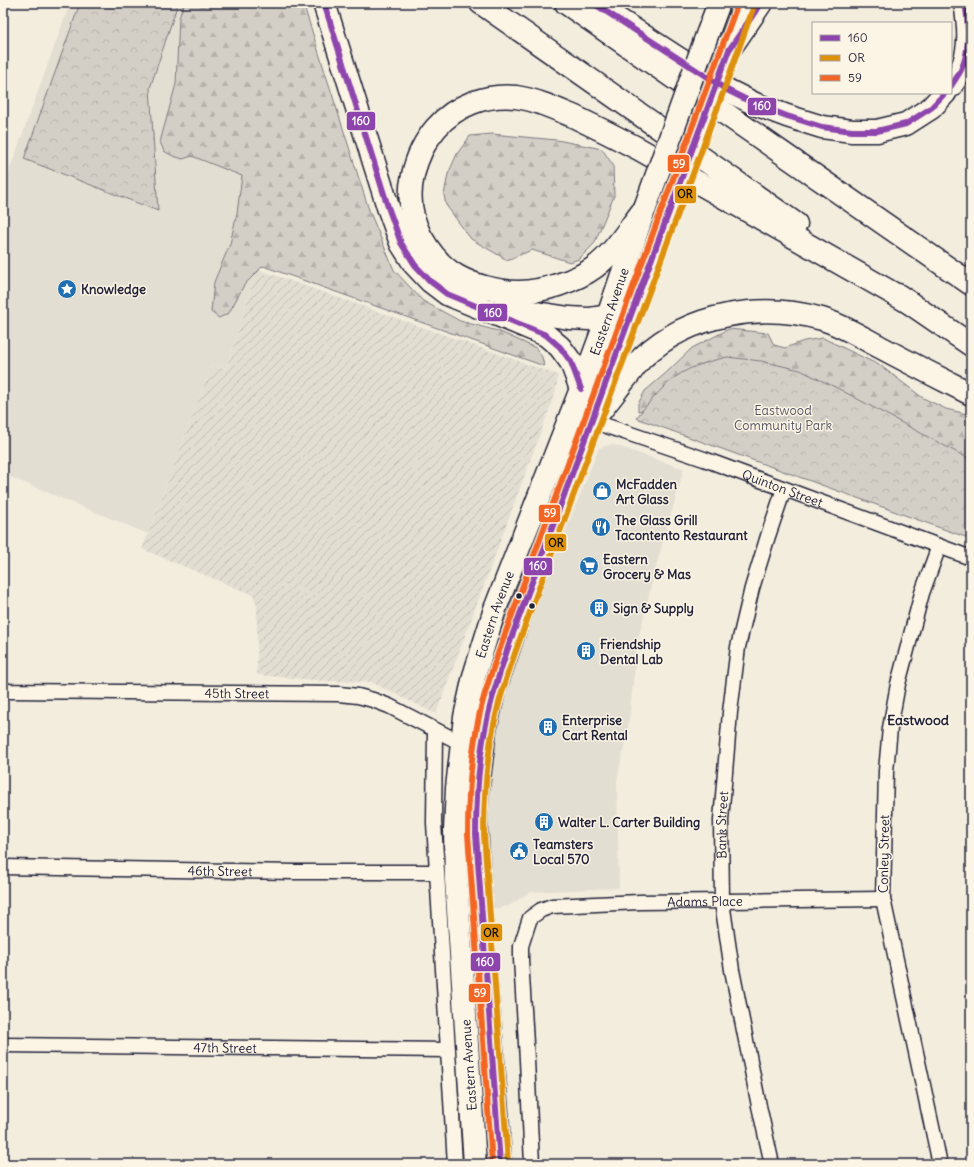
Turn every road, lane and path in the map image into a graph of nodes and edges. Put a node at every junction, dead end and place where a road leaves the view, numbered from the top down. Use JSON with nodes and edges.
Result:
{"nodes":[{"id":1,"x":324,"y":3,"type":"edge"},
{"id":2,"x":481,"y":3,"type":"edge"},
{"id":3,"x":566,"y":3,"type":"edge"},
{"id":4,"x":593,"y":3,"type":"edge"},
{"id":5,"x":719,"y":3,"type":"edge"},
{"id":6,"x":746,"y":3,"type":"edge"},
{"id":7,"x":761,"y":3,"type":"edge"},
{"id":8,"x":965,"y":3,"type":"edge"},
{"id":9,"x":729,"y":50,"type":"junction"},
{"id":10,"x":952,"y":84,"type":"edge"},
{"id":11,"x":944,"y":94,"type":"edge"},
{"id":12,"x":645,"y":208,"type":"junction"},
{"id":13,"x":971,"y":284,"type":"edge"},
{"id":14,"x":637,"y":298,"type":"junction"},
{"id":15,"x":467,"y":302,"type":"junction"},
{"id":16,"x":910,"y":303,"type":"junction"},
{"id":17,"x":608,"y":316,"type":"junction"},
{"id":18,"x":971,"y":345,"type":"edge"},
{"id":19,"x":581,"y":390,"type":"junction"},
{"id":20,"x":971,"y":394,"type":"edge"},
{"id":21,"x":592,"y":421,"type":"junction"},
{"id":22,"x":784,"y":489,"type":"junction"},
{"id":23,"x":939,"y":546,"type":"junction"},
{"id":24,"x":971,"y":558,"type":"edge"},
{"id":25,"x":483,"y":648,"type":"junction"},
{"id":26,"x":3,"y":690,"type":"edge"},
{"id":27,"x":435,"y":730,"type":"junction"},
{"id":28,"x":485,"y":730,"type":"junction"},
{"id":29,"x":461,"y":743,"type":"junction"},
{"id":30,"x":478,"y":863,"type":"junction"},
{"id":31,"x":3,"y":866,"type":"edge"},
{"id":32,"x":437,"y":872,"type":"junction"},
{"id":33,"x":883,"y":899,"type":"junction"},
{"id":34,"x":722,"y":902,"type":"junction"},
{"id":35,"x":3,"y":1046,"type":"edge"},
{"id":36,"x":448,"y":1050,"type":"junction"},
{"id":37,"x":455,"y":1164,"type":"edge"},
{"id":38,"x":476,"y":1164,"type":"edge"},
{"id":39,"x":500,"y":1164,"type":"edge"},
{"id":40,"x":532,"y":1164,"type":"edge"},
{"id":41,"x":772,"y":1164,"type":"edge"},
{"id":42,"x":940,"y":1164,"type":"edge"}],
"edges":[{"from":1,"to":15,"type":"main road"},
{"from":2,"to":16,"type":"main road"},
{"from":3,"to":13,"type":"main road"},
{"from":4,"to":11,"type":"main road"},
{"from":5,"to":12,"type":"main road","name":"Eastern Avenue","bridge":true},
{"from":6,"to":9,"type":"main road","name":"Eastern Avenue"},
{"from":7,"to":9,"type":"main road"},
{"from":8,"to":10,"type":"main road"},
{"from":9,"to":14,"type":"main road","name":"Eastern Avenue","bridge":true},
{"from":12,"to":16,"type":"main road"},
{"from":12,"to":17,"type":"main road","name":"Eastern Avenue"},
{"from":14,"to":17,"type":"main road"},
{"from":14,"to":21,"type":"main road","name":"Eastern Avenue"},
{"from":15,"to":17,"type":"main road"},
{"from":15,"to":19,"type":"main road"},
{"from":16,"to":18,"type":"main road"},
{"from":17,"to":19,"type":"main road","name":"Eastern Avenue"},
{"from":19,"to":25,"type":"main road","name":"Eastern Avenue"},
{"from":20,"to":21,"type":"main road"},
{"from":21,"to":22,"type":"street","name":"Quinton Street"},
{"from":21,"to":28,"type":"main road","name":"Eastern Avenue"},
{"from":22,"to":23,"type":"street","name":"Quinton Street"},
{"from":22,"to":34,"type":"street","name":"Bank Street"},
{"from":23,"to":24,"type":"street","name":"Quinton Street"},
{"from":23,"to":33,"type":"street","name":"Conley Street"},
{"from":25,"to":28,"type":"main road"},
{"from":25,"to":29,"type":"main road","name":"Eastern Avenue"},
{"from":26,"to":27,"type":"street","name":"45th Street"},
{"from":27,"to":29,"type":"street","name":"45th Street"},
{"from":27,"to":32,"type":"street","name":"Eastern Avenue"},
{"from":28,"to":30,"type":"main road","name":"Eastern Avenue"},
{"from":29,"to":30,"type":"main road"},
{"from":29,"to":38,"type":"main road","name":"Eastern Avenue"},
{"from":30,"to":39,"type":"main road","name":"Eastern Avenue"},
{"from":31,"to":32,"type":"street","name":"46th Street"},
{"from":32,"to":36,"type":"street","name":"Eastern Avenue"},
{"from":33,"to":34,"type":"street","name":"Adams Place"},
{"from":33,"to":42,"type":"street","name":"Conley Street"},
{"from":34,"to":40,"type":"street","name":"Adams Place"},
{"from":34,"to":41,"type":"street","name":"Bank Street"},
{"from":35,"to":36,"type":"street","name":"47th Street"},
{"from":36,"to":37,"type":"street","name":"Eastern Avenue"}]}
